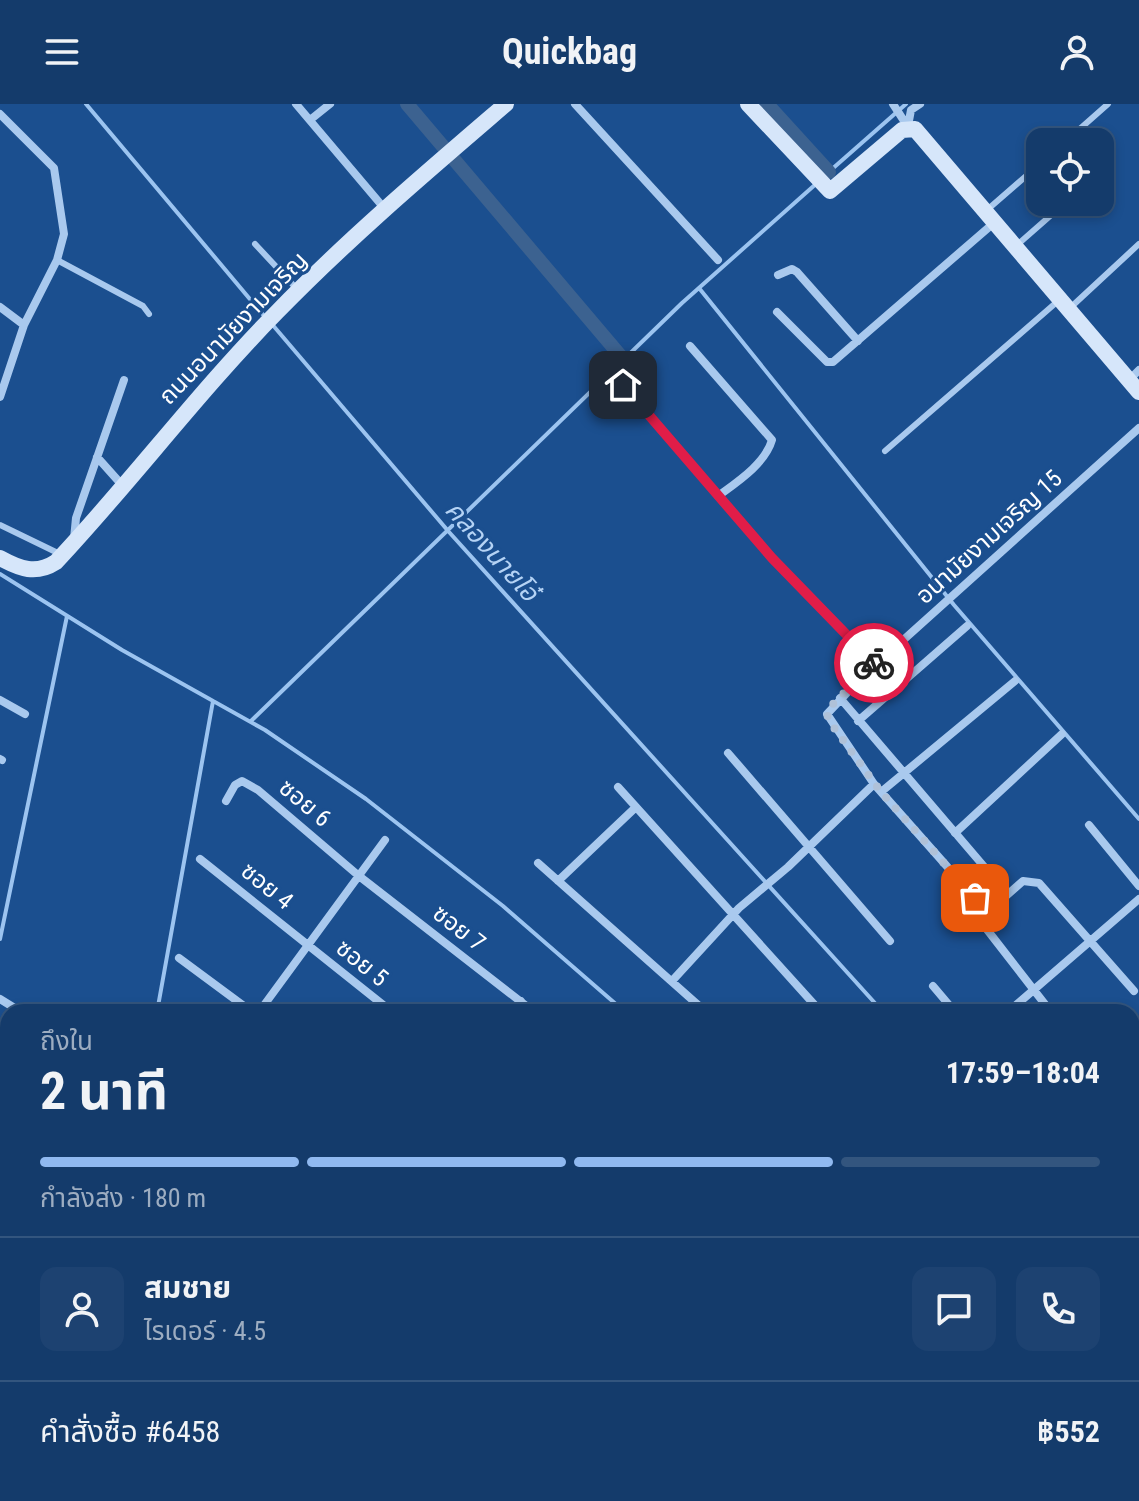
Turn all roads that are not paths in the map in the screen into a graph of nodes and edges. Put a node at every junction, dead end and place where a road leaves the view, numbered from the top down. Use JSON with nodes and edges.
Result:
{"nodes":[{"id":1,"x":296,"y":104,"type":"edge"},
{"id":2,"x":330,"y":104,"type":"edge"},
{"id":3,"x":506,"y":104,"type":"edge"},
{"id":4,"x":575,"y":104,"type":"edge"},
{"id":5,"x":748,"y":104,"type":"edge"},
{"id":6,"x":893,"y":104,"type":"edge"},
{"id":7,"x":920,"y":104,"type":"edge"},
{"id":8,"x":1108,"y":104,"type":"edge"},
{"id":9,"x":0,"y":114,"type":"edge"},
{"id":10,"x":310,"y":120,"type":"junction"},
{"id":11,"x":908,"y":127,"type":"junction"},
{"id":12,"x":1081,"y":128,"type":"edge"},
{"id":13,"x":1026,"y":179,"type":"edge"},
{"id":14,"x":384,"y":208,"type":"junction"},
{"id":15,"x":992,"y":215,"type":"junction"},
{"id":16,"x":1050,"y":216,"type":"edge"},
{"id":17,"x":255,"y":244,"type":"dead end"},
{"id":18,"x":1139,"y":244,"type":"edge"},
{"id":19,"x":1017,"y":245,"type":"junction"},
{"id":20,"x":57,"y":260,"type":"junction"},
{"id":21,"x":718,"y":260,"type":"dead end"},
{"id":22,"x":778,"y":275,"type":"dead end"},
{"id":23,"x":299,"y":291,"type":"junction"},
{"id":24,"x":1066,"y":303,"type":"junction"},
{"id":25,"x":0,"y":307,"type":"edge"},
{"id":26,"x":777,"y":312,"type":"dead end"},
{"id":27,"x":149,"y":314,"type":"dead end"},
{"id":28,"x":24,"y":325,"type":"junction"},
{"id":29,"x":858,"y":341,"type":"junction"},
{"id":30,"x":690,"y":346,"type":"dead end"},
{"id":31,"x":124,"y":380,"type":"dead end"},
{"id":32,"x":1136,"y":380,"type":"edge"},
{"id":33,"x":623,"y":385,"type":"dead end"},
{"id":34,"x":0,"y":397,"type":"edge"},
{"id":35,"x":1139,"y":428,"type":"edge"},
{"id":36,"x":885,"y":451,"type":"dead end"},
{"id":37,"x":97,"y":457,"type":"junction"},
{"id":38,"x":122,"y":485,"type":"junction"},
{"id":39,"x":718,"y":496,"type":"junction"},
{"id":40,"x":0,"y":525,"type":"edge"},
{"id":41,"x":74,"y":542,"type":"junction"},
{"id":42,"x":62,"y":555,"type":"junction"},
{"id":43,"x":0,"y":558,"type":"edge"},
{"id":44,"x":967,"y":626,"type":"dead end"},
{"id":45,"x":876,"y":665,"type":"junction"},
{"id":46,"x":1015,"y":681,"type":"dead end"},
{"id":47,"x":840,"y":698,"type":"junction"},
{"id":48,"x":0,"y":700,"type":"edge"},
{"id":49,"x":25,"y":714,"type":"dead end"},
{"id":50,"x":858,"y":721,"type":"junction"},
{"id":51,"x":1062,"y":734,"type":"dead end"},
{"id":52,"x":728,"y":753,"type":"dead end"},
{"id":53,"x":905,"y":773,"type":"junction"},
{"id":54,"x":874,"y":784,"type":"junction"},
{"id":55,"x":618,"y":787,"type":"dead end"},
{"id":56,"x":881,"y":792,"type":"junction"},
{"id":57,"x":226,"y":801,"type":"dead end"},
{"id":58,"x":636,"y":807,"type":"junction"},
{"id":59,"x":1089,"y":825,"type":"dead end"},
{"id":60,"x":955,"y":833,"type":"junction"},
{"id":61,"x":385,"y":840,"type":"dead end"},
{"id":62,"x":809,"y":847,"type":"junction"},
{"id":63,"x":200,"y":859,"type":"dead end"},
{"id":64,"x":538,"y":863,"type":"dead end"},
{"id":65,"x":987,"y":870,"type":"dead end"},
{"id":66,"x":359,"y":876,"type":"junction"},
{"id":67,"x":558,"y":881,"type":"junction"},
{"id":68,"x":1139,"y":886,"type":"edge"},
{"id":69,"x":1139,"y":899,"type":"edge"},
{"id":70,"x":732,"y":914,"type":"junction"},
{"id":71,"x":981,"y":918,"type":"junction"},
{"id":72,"x":1090,"y":940,"type":"junction"},
{"id":73,"x":890,"y":941,"type":"dead end"},
{"id":74,"x":308,"y":945,"type":"junction"},
{"id":75,"x":179,"y":958,"type":"dead end"},
{"id":76,"x":672,"y":981,"type":"junction"},
{"id":77,"x":933,"y":986,"type":"dead end"},
{"id":78,"x":1033,"y":989,"type":"junction"},
{"id":79,"x":1134,"y":991,"type":"dead end"},
{"id":80,"x":521,"y":1001,"type":"junction"},
{"id":81,"x":241,"y":1004,"type":"edge"},
{"id":82,"x":265,"y":1004,"type":"edge"},
{"id":83,"x":382,"y":1004,"type":"edge"},
{"id":84,"x":519,"y":1004,"type":"edge"},
{"id":85,"x":525,"y":1004,"type":"edge"},
{"id":86,"x":697,"y":1004,"type":"edge"},
{"id":87,"x":814,"y":1004,"type":"edge"},
{"id":88,"x":948,"y":1004,"type":"edge"},
{"id":89,"x":1017,"y":1004,"type":"edge"},
{"id":90,"x":1045,"y":1004,"type":"edge"}],
"edges":[{"from":1,"to":10,"type":"street"},
{"from":2,"to":10,"type":"street"},
{"from":3,"to":14,"type":"street","name":"ถนนอนามัยงามเจริญ"},
{"from":4,"to":21,"type":"street"},
{"from":5,"to":11,"type":"street"},
{"from":6,"to":11,"type":"street"},
{"from":7,"to":11,"type":"street"},
{"from":8,"to":12,"type":"lane"},
{"from":9,"to":20,"type":"street"},
{"from":10,"to":14,"type":"street"},
{"from":11,"to":15,"type":"street"},
{"from":13,"to":15,"type":"lane"},
{"from":14,"to":23,"type":"street","name":"ถนนอนามัยงามเจริญ"},
{"from":15,"to":19,"type":"street"},
{"from":15,"to":29,"type":"street"},
{"from":16,"to":19,"type":"lane"},
{"from":17,"to":23,"type":"lane"},
{"from":18,"to":24,"type":"lane"},
{"from":19,"to":24,"type":"street"},
{"from":20,"to":27,"type":"lane"},
{"from":20,"to":28,"type":"street"},
{"from":22,"to":29,"type":"street"},
{"from":23,"to":38,"type":"street","name":"ถนนอนามัยงามเจริญ"},
{"from":24,"to":32,"type":"street"},
{"from":24,"to":36,"type":"lane"},
{"from":25,"to":28,"type":"street"},
{"from":26,"to":29,"type":"street"},
{"from":28,"to":34,"type":"street"},
{"from":30,"to":39,"type":"street"},
{"from":31,"to":37,"type":"street"},
{"from":33,"to":39,"type":"street"},
{"from":35,"to":45,"type":"street","name":"อนามัยงามเจริญ 15"},
{"from":37,"to":38,"type":"street"},
{"from":37,"to":41,"type":"street"},
{"from":38,"to":41,"type":"street","name":"ถนนอนามัยงามเจริญ"},
{"from":39,"to":45,"type":"street"},
{"from":40,"to":42,"type":"lane"},
{"from":41,"to":42,"type":"street","name":"ถนนอนามัยงามเจริญ"},
{"from":42,"to":43,"type":"street","name":"ถนนอนามัยงามเจริญ"},
{"from":44,"to":50,"type":"street"},
{"from":45,"to":47,"type":"street","name":"อนามัยงามเจริญ 15"},
{"from":46,"to":53,"type":"street"},
{"from":47,"to":50,"type":"street"},
{"from":47,"to":54,"type":"street"},
{"from":48,"to":49,"type":"street"},
{"from":50,"to":53,"type":"street"},
{"from":51,"to":60,"type":"street"},
{"from":52,"to":62,"type":"street"},
{"from":53,"to":56,"type":"street"},
{"from":53,"to":60,"type":"street"},
{"from":54,"to":56,"type":"street"},
{"from":54,"to":62,"type":"street"},
{"from":55,"to":58,"type":"street"},
{"from":56,"to":71,"type":"street"},
{"from":57,"to":66,"type":"street","name":"ซอย 6"},
{"from":58,"to":67,"type":"street"},
{"from":58,"to":70,"type":"street"},
{"from":59,"to":68,"type":"street"},
{"from":60,"to":65,"type":"street"},
{"from":61,"to":66,"type":"street"},
{"from":62,"to":70,"type":"street"},
{"from":62,"to":73,"type":"street"},
{"from":63,"to":74,"type":"street","name":"ซอย 4"},
{"from":64,"to":67,"type":"street"},
{"from":66,"to":74,"type":"street"},
{"from":66,"to":80,"type":"street","name":"ซอย 7"},
{"from":67,"to":76,"type":"street"},
{"from":69,"to":72,"type":"street"},
{"from":70,"to":76,"type":"street"},
{"from":70,"to":87,"type":"street"},
{"from":71,"to":72,"type":"street"},
{"from":71,"to":78,"type":"street"},
{"from":72,"to":78,"type":"street"},
{"from":72,"to":79,"type":"street"},
{"from":74,"to":82,"type":"street"},
{"from":74,"to":83,"type":"street","name":"ซอย 5"},
{"from":75,"to":81,"type":"street"},
{"from":76,"to":86,"type":"street"},
{"from":77,"to":88,"type":"street"},
{"from":78,"to":89,"type":"street"},
{"from":78,"to":90,"type":"street"},
{"from":80,"to":84,"type":"street"},
{"from":80,"to":85,"type":"street","name":"ซอย 7"}]}
